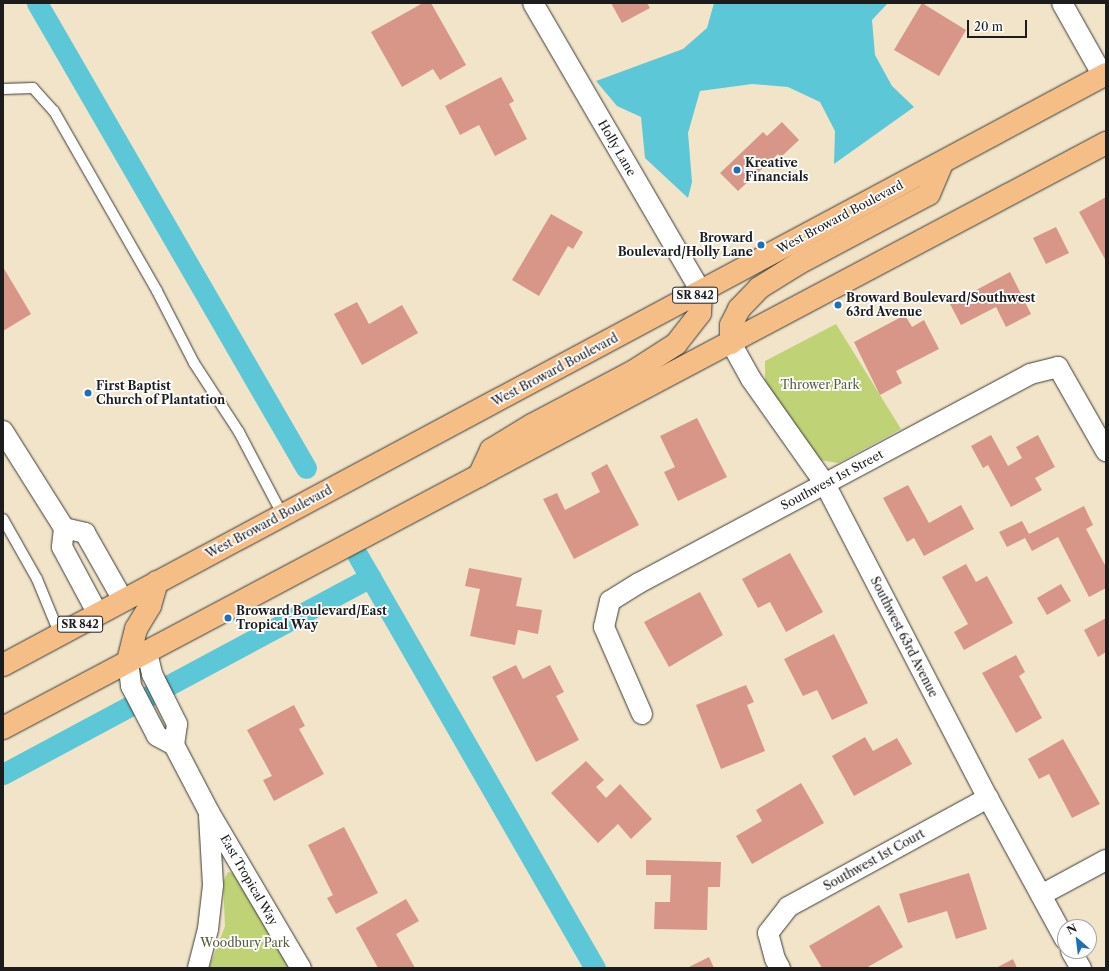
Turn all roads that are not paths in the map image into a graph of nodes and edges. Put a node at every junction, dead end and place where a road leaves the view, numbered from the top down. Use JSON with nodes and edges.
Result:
{"nodes":[{"id":1,"x":533,"y":3,"type":"edge"},
{"id":2,"x":1062,"y":3,"type":"edge"},
{"id":3,"x":1104,"y":75,"type":"edge"},
{"id":4,"x":3,"y":89,"type":"edge"},
{"id":5,"x":1106,"y":144,"type":"edge"},
{"id":6,"x":942,"y":163,"type":"junction"},
{"id":7,"x":701,"y":292,"type":"junction"},
{"id":8,"x":731,"y":343,"type":"junction"},
{"id":9,"x":3,"y":431,"type":"edge"},
{"id":10,"x":1106,"y":450,"type":"edge"},
{"id":11,"x":479,"y":476,"type":"junction"},
{"id":12,"x":825,"y":484,"type":"junction"},
{"id":13,"x":282,"y":514,"type":"junction"},
{"id":14,"x":3,"y":519,"type":"edge"},
{"id":15,"x":64,"y":528,"type":"junction"},
{"id":16,"x":157,"y":582,"type":"junction"},
{"id":17,"x":123,"y":600,"type":"junction"},
{"id":18,"x":98,"y":614,"type":"junction"},
{"id":19,"x":60,"y":635,"type":"junction"},
{"id":20,"x":137,"y":656,"type":"junction"},
{"id":21,"x":3,"y":665,"type":"edge"},
{"id":22,"x":642,"y":714,"type":"dead end"},
{"id":23,"x":3,"y":728,"type":"edge"},
{"id":24,"x":166,"y":740,"type":"junction"},
{"id":25,"x":988,"y":798,"type":"junction"},
{"id":26,"x":209,"y":812,"type":"junction"},
{"id":27,"x":1106,"y":860,"type":"edge"},
{"id":28,"x":1041,"y":895,"type":"junction"},
{"id":29,"x":1057,"y":924,"type":"edge"},
{"id":30,"x":1075,"y":959,"type":"edge"},
{"id":31,"x":198,"y":968,"type":"edge"},
{"id":32,"x":301,"y":968,"type":"edge"},
{"id":33,"x":780,"y":968,"type":"edge"},
{"id":34,"x":1080,"y":968,"type":"edge"}],
"edges":[{"from":1,"to":7,"type":"street","name":"Holly Lane"},
{"from":2,"to":3,"type":"street"},
{"from":3,"to":6,"type":"main road","name":"West Broward Boulevard","number":"SR 842"},
{"from":4,"to":13,"type":"lane"},
{"from":5,"to":8,"type":"main road"},
{"from":6,"to":7,"type":"main road","name":"West Broward Boulevard","number":"SR 842"},
{"from":6,"to":8,"type":"main road"},
{"from":7,"to":11,"type":"main road"},
{"from":7,"to":13,"type":"main road","name":"West Broward Boulevard","number":"SR 842"},
{"from":8,"to":11,"type":"main road"},
{"from":8,"to":12,"type":"street","name":"Southwest 63rd Avenue"},
{"from":9,"to":15,"type":"street"},
{"from":10,"to":12,"type":"street","name":"Southwest 1st Street"},
{"from":11,"to":20,"type":"main road"},
{"from":12,"to":22,"type":"street","name":"Southwest 1st Street"},
{"from":12,"to":25,"type":"street","name":"Southwest 63rd Avenue"},
{"from":13,"to":16,"type":"main road","name":"West Broward Boulevard","number":"SR 842"},
{"from":14,"to":19,"type":"lane"},
{"from":15,"to":17,"type":"street"},
{"from":15,"to":18,"type":"street"},
{"from":16,"to":17,"type":"main road","name":"West Broward Boulevard","number":"SR 842"},
{"from":16,"to":20,"type":"main road"},
{"from":17,"to":18,"type":"main road","name":"West Broward Boulevard","number":"SR 842"},
{"from":18,"to":19,"type":"main road","name":"West Broward Boulevard","number":"SR 842"},
{"from":19,"to":21,"type":"main road","name":"West Broward Boulevard","number":"SR 842"},
{"from":20,"to":23,"type":"main road"},
{"from":20,"to":24,"type":"street","name":"East Tropical Way"},
{"from":20,"to":24,"type":"street"},
{"from":24,"to":26,"type":"street","name":"East Tropical Way"},
{"from":25,"to":28,"type":"street","name":"Southwest 63rd Avenue"},
{"from":25,"to":33,"type":"street","name":"Southwest 1st Court"},
{"from":26,"to":31,"type":"street","name":"East Tropical Way"},
{"from":26,"to":32,"type":"street","name":"East Tropical Way"},
{"from":27,"to":28,"type":"street"},
{"from":28,"to":29,"type":"street","name":"Southwest 63rd Avenue"},
{"from":30,"to":34,"type":"street"}]}
